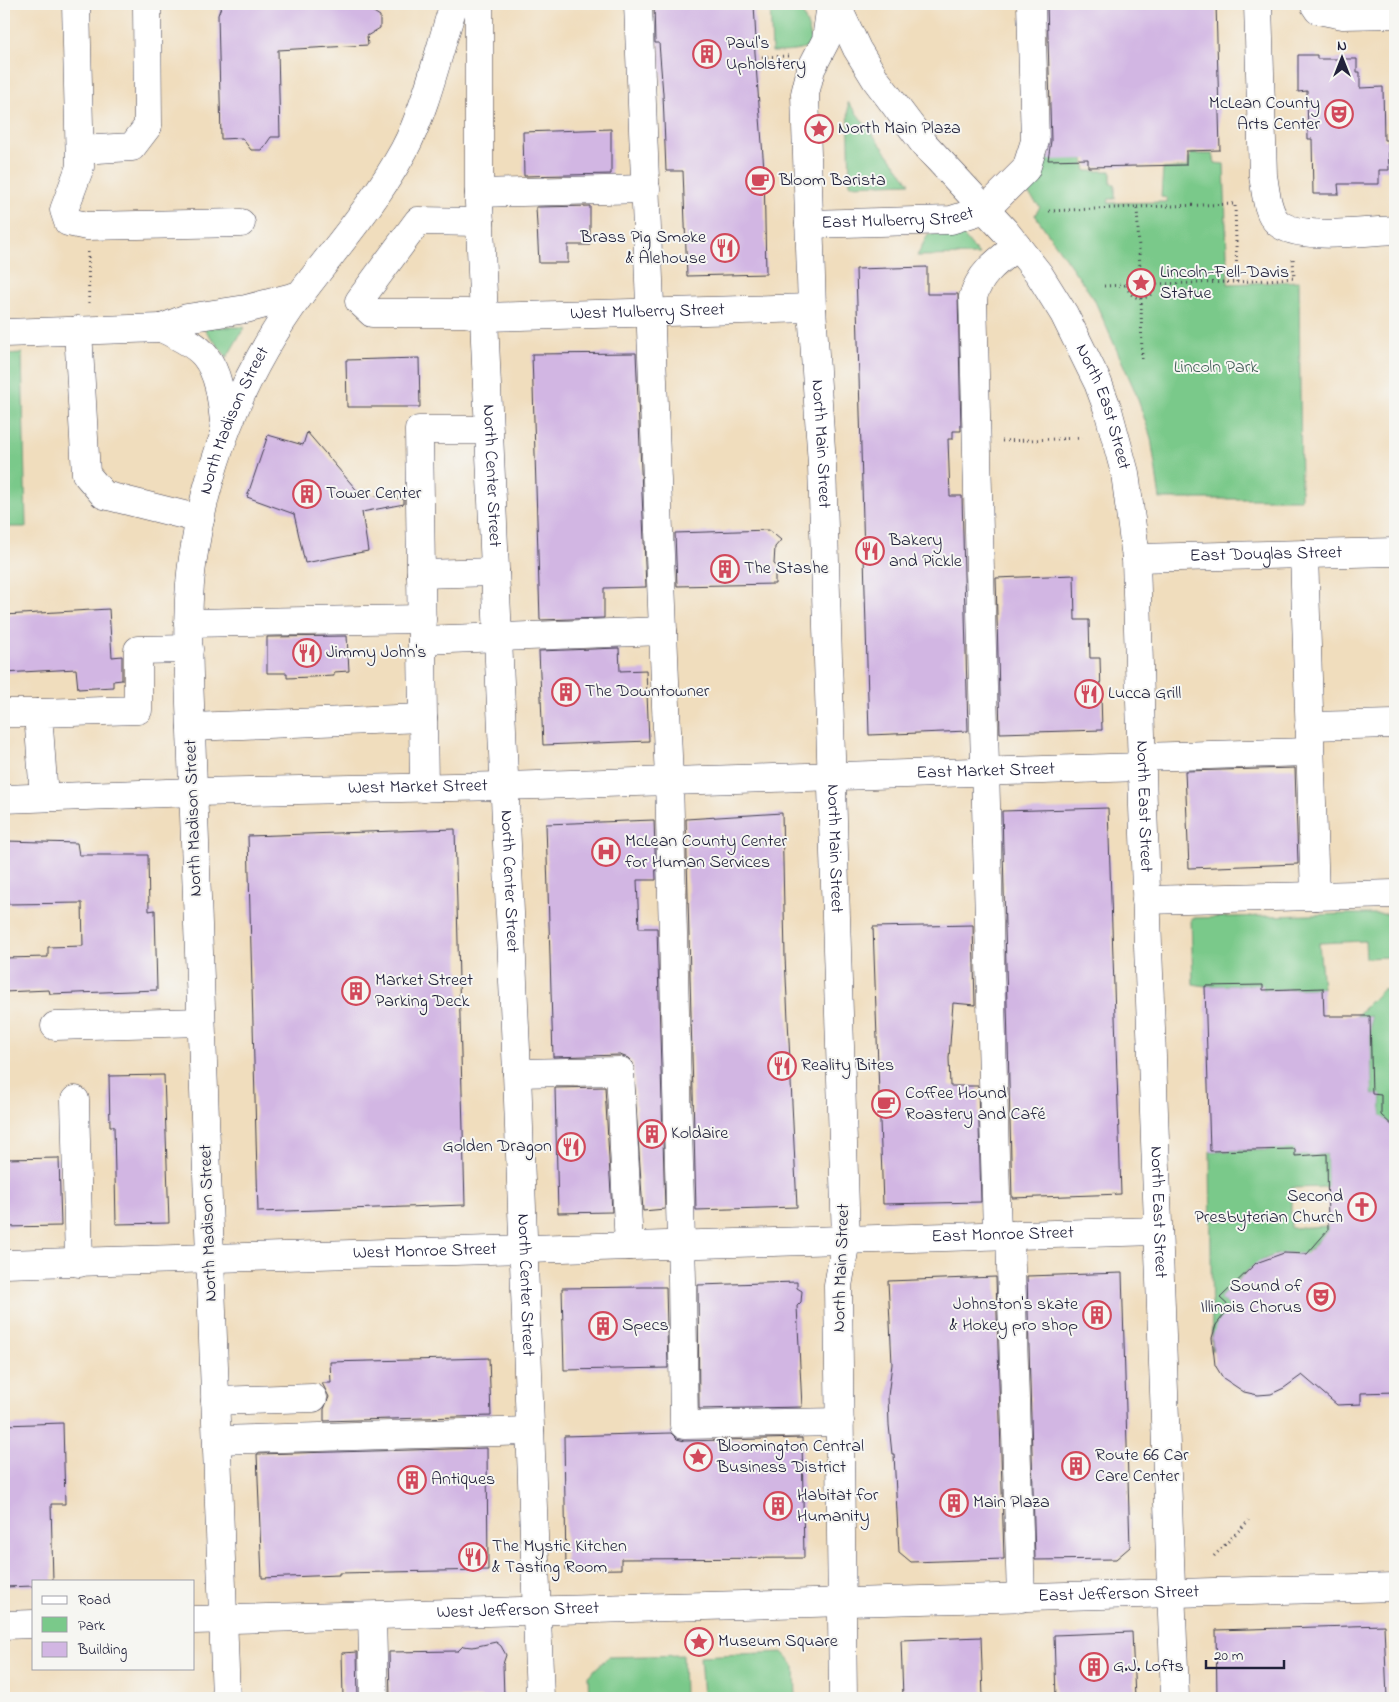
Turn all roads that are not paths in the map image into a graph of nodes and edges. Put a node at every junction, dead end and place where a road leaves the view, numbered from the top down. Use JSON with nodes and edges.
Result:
{"nodes":[{"id":1,"x":76,"y":4,"type":"edge"},
{"id":2,"x":146,"y":4,"type":"edge"},
{"id":3,"x":454,"y":4,"type":"edge"},
{"id":4,"x":479,"y":4,"type":"edge"},
{"id":5,"x":638,"y":4,"type":"edge"},
{"id":6,"x":831,"y":4,"type":"edge"},
{"id":7,"x":836,"y":4,"type":"edge"},
{"id":8,"x":1031,"y":4,"type":"edge"},
{"id":9,"x":1258,"y":4,"type":"edge"},
{"id":10,"x":1314,"y":4,"type":"edge"},
{"id":11,"x":1368,"y":9,"type":"edge"},
{"id":12,"x":1395,"y":14,"type":"edge"},
{"id":13,"x":80,"y":150,"type":"junction"},
{"id":14,"x":646,"y":189,"type":"junction"},
{"id":15,"x":479,"y":193,"type":"junction"},
{"id":16,"x":986,"y":209,"type":"junction"},
{"id":17,"x":480,"y":222,"type":"junction"},
{"id":18,"x":241,"y":223,"type":"dead end"},
{"id":19,"x":809,"y":224,"type":"junction"},
{"id":20,"x":1395,"y":230,"type":"edge"},
{"id":21,"x":1017,"y":246,"type":"junction"},
{"id":22,"x":300,"y":295,"type":"junction"},
{"id":23,"x":812,"y":308,"type":"junction"},
{"id":24,"x":652,"y":312,"type":"junction"},
{"id":25,"x":484,"y":317,"type":"junction"},
{"id":26,"x":84,"y":319,"type":"junction"},
{"id":27,"x":162,"y":328,"type":"junction"},
{"id":28,"x":4,"y":332,"type":"edge"},
{"id":29,"x":488,"y":430,"type":"junction"},
{"id":30,"x":225,"y":431,"type":"junction"},
{"id":31,"x":200,"y":519,"type":"junction"},
{"id":32,"x":1395,"y":552,"type":"edge"},
{"id":33,"x":1304,"y":554,"type":"junction"},
{"id":34,"x":1136,"y":558,"type":"junction"},
{"id":35,"x":495,"y":572,"type":"junction"},
{"id":36,"x":421,"y":574,"type":"junction"},
{"id":37,"x":422,"y":630,"type":"junction"},
{"id":38,"x":663,"y":632,"type":"junction"},
{"id":39,"x":188,"y":636,"type":"junction"},
{"id":40,"x":497,"y":637,"type":"junction"},
{"id":41,"x":4,"y":713,"type":"edge"},
{"id":42,"x":38,"y":713,"type":"junction"},
{"id":43,"x":423,"y":718,"type":"junction"},
{"id":44,"x":1395,"y":724,"type":"edge"},
{"id":45,"x":191,"y":727,"type":"junction"},
{"id":46,"x":1309,"y":739,"type":"junction"},
{"id":47,"x":1141,"y":762,"type":"junction"},
{"id":48,"x":986,"y":772,"type":"junction"},
{"id":49,"x":832,"y":776,"type":"junction"},
{"id":50,"x":669,"y":781,"type":"junction"},
{"id":51,"x":504,"y":786,"type":"junction"},
{"id":52,"x":424,"y":788,"type":"junction"},
{"id":53,"x":194,"y":792,"type":"junction"},
{"id":54,"x":44,"y":797,"type":"junction"},
{"id":55,"x":4,"y":799,"type":"edge"},
{"id":56,"x":1395,"y":894,"type":"edge"},
{"id":57,"x":1315,"y":896,"type":"junction"},
{"id":58,"x":1146,"y":900,"type":"junction"},
{"id":59,"x":201,"y":1022,"type":"junction"},
{"id":60,"x":55,"y":1026,"type":"dead end"},
{"id":61,"x":517,"y":1072,"type":"junction"},
{"id":62,"x":75,"y":1100,"type":"dead end"},
{"id":63,"x":1158,"y":1231,"type":"junction"},
{"id":64,"x":1004,"y":1235,"type":"junction"},
{"id":65,"x":846,"y":1240,"type":"junction"},
{"id":66,"x":681,"y":1244,"type":"junction"},
{"id":67,"x":629,"y":1246,"type":"junction"},
{"id":68,"x":523,"y":1250,"type":"junction"},
{"id":69,"x":210,"y":1258,"type":"junction"},
{"id":70,"x":79,"y":1263,"type":"junction"},
{"id":71,"x":4,"y":1264,"type":"edge"},
{"id":72,"x":312,"y":1398,"type":"dead end"},
{"id":73,"x":215,"y":1401,"type":"junction"},
{"id":74,"x":840,"y":1422,"type":"junction"},
{"id":75,"x":530,"y":1431,"type":"junction"},
{"id":76,"x":217,"y":1440,"type":"junction"},
{"id":77,"x":1395,"y":1588,"type":"edge"},
{"id":78,"x":1171,"y":1594,"type":"junction"},
{"id":79,"x":1021,"y":1598,"type":"junction"},
{"id":80,"x":842,"y":1604,"type":"junction"},
{"id":81,"x":536,"y":1611,"type":"junction"},
{"id":82,"x":372,"y":1616,"type":"junction"},
{"id":83,"x":195,"y":1620,"type":"edge"},
{"id":84,"x":223,"y":1620,"type":"junction"},
{"id":85,"x":32,"y":1624,"type":"edge"},
{"id":86,"x":4,"y":1625,"type":"edge"},
{"id":87,"x":226,"y":1698,"type":"edge"},
{"id":88,"x":374,"y":1698,"type":"edge"},
{"id":89,"x":540,"y":1698,"type":"edge"},
{"id":90,"x":844,"y":1698,"type":"edge"},
{"id":91,"x":1175,"y":1698,"type":"edge"}],
"edges":[{"from":1,"to":13,"type":"street"},
{"from":2,"to":13,"type":"street"},
{"from":3,"to":22,"type":"street","name":"North Madison Street"},
{"from":4,"to":15,"type":"street","name":"North Center Street"},
{"from":5,"to":14,"type":"street"},
{"from":6,"to":19,"type":"street","name":"North Main Street"},
{"from":7,"to":16,"type":"street","name":"North East Street"},
{"from":8,"to":16,"type":"street"},
{"from":9,"to":20,"type":"street"},
{"from":10,"to":11,"type":"street"},
{"from":11,"to":12,"type":"street"},
{"from":13,"to":18,"type":"street"},
{"from":14,"to":15,"type":"street"},
{"from":14,"to":24,"type":"street"},
{"from":15,"to":17,"type":"street","name":"North Center Street"},
{"from":16,"to":19,"type":"street","name":"East Mulberry Street"},
{"from":16,"to":21,"type":"street","name":"North East Street"},
{"from":17,"to":25,"type":"street","name":"North Center Street"},
{"from":17,"to":25,"type":"street","name":"West Mulberry Street"},
{"from":19,"to":23,"type":"street","name":"North Main Street"},
{"from":21,"to":34,"type":"street","name":"North East Street"},
{"from":21,"to":48,"type":"street"},
{"from":22,"to":27,"type":"street"},
{"from":22,"to":30,"type":"street","name":"North Madison Street"},
{"from":23,"to":24,"type":"street","name":"West Mulberry Street"},
{"from":23,"to":49,"type":"street","name":"North Main Street"},
{"from":24,"to":25,"type":"street","name":"West Mulberry Street"},
{"from":24,"to":38,"type":"street"},
{"from":25,"to":29,"type":"street","name":"North Center Street"},
{"from":26,"to":27,"type":"street"},
{"from":26,"to":28,"type":"street"},
{"from":26,"to":31,"type":"street"},
{"from":27,"to":30,"type":"street"},
{"from":29,"to":35,"type":"street","name":"North Center Street"},
{"from":29,"to":36,"type":"street"},
{"from":30,"to":31,"type":"street","name":"North Madison Street"},
{"from":31,"to":39,"type":"street","name":"North Madison Street"},
{"from":32,"to":33,"type":"street","name":"East Douglas Street"},
{"from":33,"to":34,"type":"street","name":"East Douglas Street"},
{"from":33,"to":46,"type":"street"},
{"from":34,"to":47,"type":"street","name":"North East Street"},
{"from":35,"to":36,"type":"street"},
{"from":35,"to":40,"type":"street","name":"North Center Street"},
{"from":36,"to":37,"type":"street"},
{"from":37,"to":39,"type":"street"},
{"from":37,"to":40,"type":"street"},
{"from":37,"to":43,"type":"street"},
{"from":38,"to":40,"type":"street"},
{"from":38,"to":50,"type":"street"},
{"from":39,"to":42,"type":"street"},
{"from":39,"to":45,"type":"street","name":"North Madison Street"},
{"from":40,"to":51,"type":"street","name":"North Center Street"},
{"from":41,"to":42,"type":"street"},
{"from":42,"to":54,"type":"street"},
{"from":43,"to":45,"type":"street"},
{"from":43,"to":52,"type":"street"},
{"from":44,"to":46,"type":"street","name":"East Market Street"},
{"from":45,"to":53,"type":"street","name":"North Madison Street"},
{"from":46,"to":47,"type":"street","name":"East Market Street"},
{"from":46,"to":57,"type":"street"},
{"from":47,"to":48,"type":"street","name":"East Market Street"},
{"from":47,"to":58,"type":"street","name":"North East Street"},
{"from":48,"to":49,"type":"street","name":"East Market Street"},
{"from":48,"to":64,"type":"street"},
{"from":49,"to":50,"type":"street","name":"West Market Street"},
{"from":49,"to":65,"type":"street","name":"North Main Street"},
{"from":50,"to":51,"type":"street","name":"West Market Street"},
{"from":50,"to":66,"type":"street"},
{"from":51,"to":52,"type":"street","name":"West Market Street"},
{"from":51,"to":61,"type":"street","name":"North Center Street"},
{"from":52,"to":53,"type":"street","name":"West Market Street"},
{"from":53,"to":54,"type":"street","name":"West Market Street"},
{"from":53,"to":59,"type":"street","name":"North Madison Street"},
{"from":54,"to":55,"type":"street","name":"West Market Street"},
{"from":56,"to":57,"type":"street"},
{"from":57,"to":58,"type":"street"},
{"from":58,"to":63,"type":"street","name":"North East Street"},
{"from":59,"to":60,"type":"street"},
{"from":59,"to":69,"type":"street","name":"North Madison Street"},
{"from":61,"to":67,"type":"street"},
{"from":61,"to":68,"type":"street","name":"North Center Street"},
{"from":62,"to":70,"type":"street"},
{"from":63,"to":64,"type":"street","name":"East Monroe Street"},
{"from":63,"to":78,"type":"street","name":"North East Street"},
{"from":64,"to":65,"type":"street","name":"East Monroe Street"},
{"from":64,"to":79,"type":"street"},
{"from":65,"to":66,"type":"street","name":"West Monroe Street"},
{"from":65,"to":74,"type":"street","name":"North Main Street"},
{"from":66,"to":67,"type":"street","name":"West Monroe Street"},
{"from":66,"to":74,"type":"street"},
{"from":67,"to":68,"type":"street","name":"West Monroe Street"},
{"from":68,"to":69,"type":"street","name":"West Monroe Street"},
{"from":68,"to":75,"type":"street","name":"North Center Street"},
{"from":69,"to":70,"type":"street","name":"West Monroe Street"},
{"from":69,"to":73,"type":"street","name":"North Madison Street"},
{"from":70,"to":71,"type":"street","name":"West Monroe Street"},
{"from":72,"to":73,"type":"street"},
{"from":73,"to":76,"type":"street","name":"North Madison Street"},
{"from":74,"to":80,"type":"street","name":"North Main Street"},
{"from":75,"to":76,"type":"street"},
{"from":75,"to":81,"type":"street","name":"North Center Street"},
{"from":76,"to":84,"type":"street","name":"North Madison Street"},
{"from":77,"to":78,"type":"street","name":"East Jefferson Street"},
{"from":78,"to":79,"type":"street","name":"East Jefferson Street"},
{"from":78,"to":91,"type":"street","name":"North East Street"},
{"from":79,"to":80,"type":"street","name":"East Jefferson Street"},
{"from":80,"to":81,"type":"street","name":"West Jefferson Street"},
{"from":80,"to":90,"type":"street","name":"North Main Street"},
{"from":81,"to":82,"type":"street","name":"West Jefferson Street"},
{"from":81,"to":89,"type":"street","name":"North Center Street"},
{"from":82,"to":84,"type":"street","name":"West Jefferson Street"},
{"from":82,"to":88,"type":"street"},
{"from":83,"to":84,"type":"street","name":"West Jefferson Street"},
{"from":84,"to":87,"type":"street","name":"North Madison Street"},
{"from":85,"to":86,"type":"street"}]}
